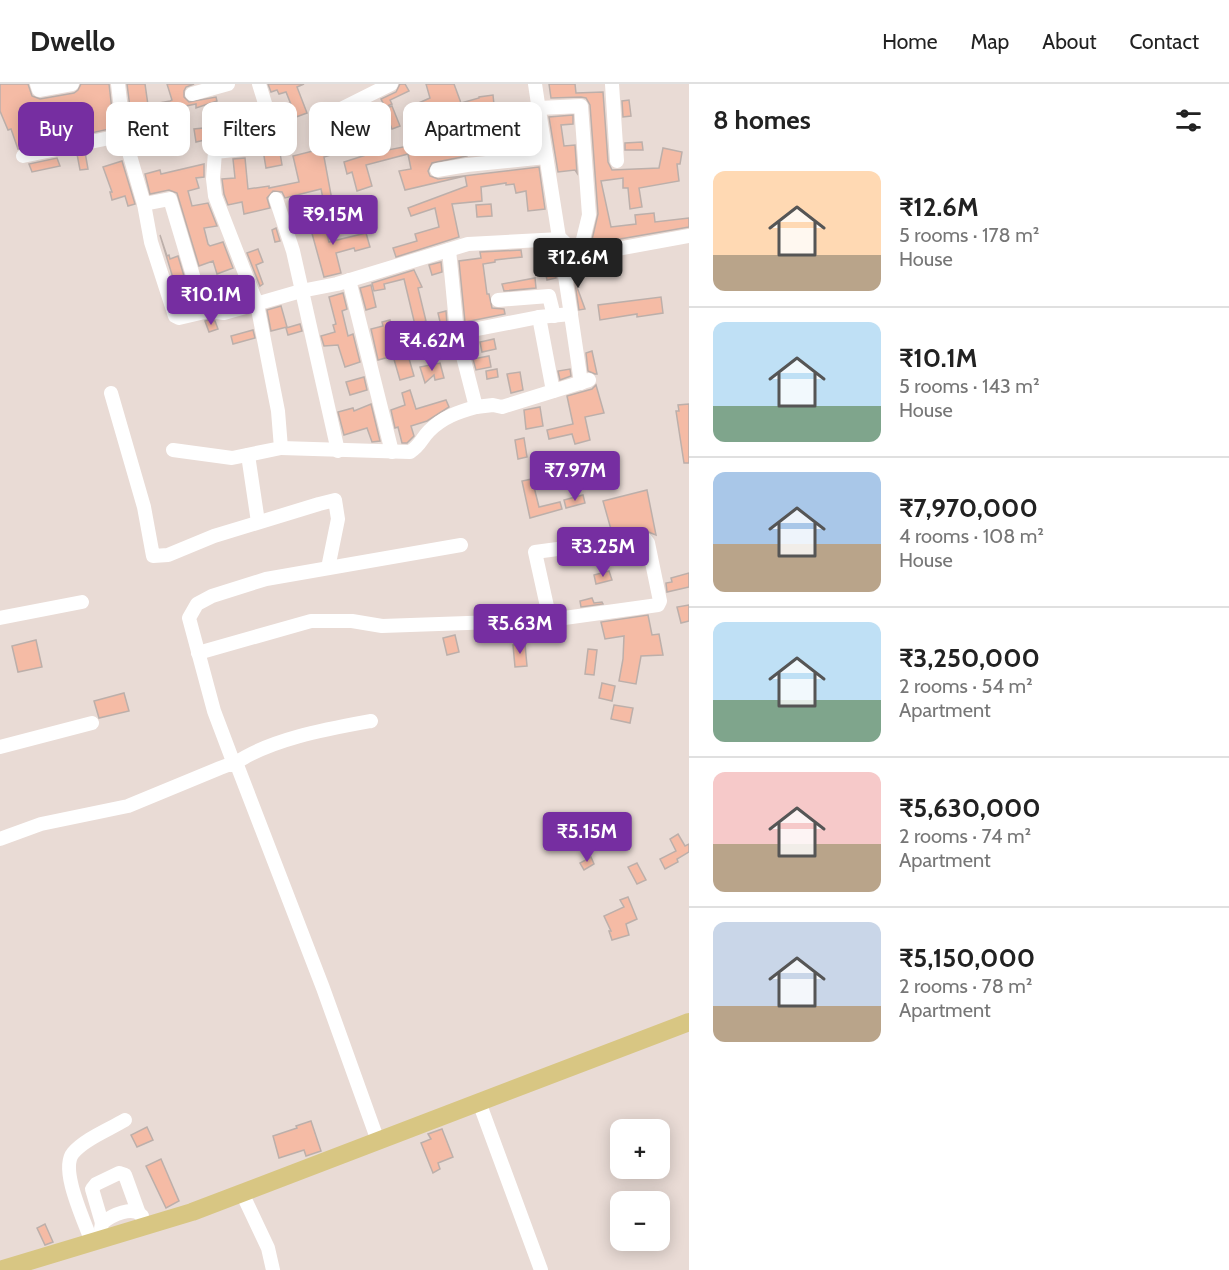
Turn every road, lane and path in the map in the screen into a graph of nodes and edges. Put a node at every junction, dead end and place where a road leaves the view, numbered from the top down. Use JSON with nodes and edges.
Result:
{"nodes":[{"id":1,"x":37,"y":84,"type":"edge"},
{"id":2,"x":72,"y":84,"type":"edge"},
{"id":3,"x":118,"y":84,"type":"edge"},
{"id":4,"x":228,"y":84,"type":"edge"},
{"id":5,"x":259,"y":84,"type":"edge"},
{"id":6,"x":391,"y":84,"type":"edge"},
{"id":7,"x":535,"y":84,"type":"edge"},
{"id":8,"x":612,"y":84,"type":"edge"},
{"id":9,"x":192,"y":94,"type":"dead end"},
{"id":10,"x":120,"y":102,"type":"edge"},
{"id":11,"x":355,"y":102,"type":"edge"},
{"id":12,"x":538,"y":102,"type":"edge"},
{"id":13,"x":542,"y":108,"type":"edge"},
{"id":14,"x":542,"y":129,"type":"edge"},
{"id":15,"x":130,"y":156,"type":"edge"},
{"id":16,"x":546,"y":157,"type":"junction"},
{"id":17,"x":617,"y":161,"type":"dead end"},
{"id":18,"x":437,"y":170,"type":"dead end"},
{"id":19,"x":276,"y":199,"type":"dead end"},
{"id":20,"x":144,"y":204,"type":"junction"},
{"id":21,"x":689,"y":236,"type":"edge"},
{"id":22,"x":561,"y":239,"type":"junction"},
{"id":23,"x":449,"y":250,"type":"junction"},
{"id":24,"x":579,"y":256,"type":"junction"},
{"id":25,"x":349,"y":280,"type":"junction"},
{"id":26,"x":301,"y":291,"type":"junction"},
{"id":27,"x":498,"y":300,"type":"dead end"},
{"id":28,"x":257,"y":304,"type":"junction"},
{"id":29,"x":209,"y":311,"type":"junction"},
{"id":30,"x":572,"y":314,"type":"junction"},
{"id":31,"x":554,"y":316,"type":"junction"},
{"id":32,"x":539,"y":317,"type":"junction"},
{"id":33,"x":458,"y":333,"type":"junction"},
{"id":34,"x":553,"y":391,"type":"junction"},
{"id":35,"x":111,"y":393,"type":"dead end"},
{"id":36,"x":476,"y":407,"type":"junction"},
{"id":37,"x":281,"y":448,"type":"junction"},
{"id":38,"x":173,"y":450,"type":"dead end"},
{"id":39,"x":338,"y":451,"type":"junction"},
{"id":40,"x":392,"y":452,"type":"junction"},
{"id":41,"x":248,"y":455,"type":"junction"},
{"id":42,"x":258,"y":522,"type":"junction"},
{"id":43,"x":461,"y":545,"type":"dead end"},
{"id":44,"x":328,"y":568,"type":"junction"},
{"id":45,"x":82,"y":602,"type":"dead end"},
{"id":46,"x":0,"y":618,"type":"edge"},
{"id":47,"x":550,"y":620,"type":"junction"},
{"id":48,"x":198,"y":653,"type":"junction"},
{"id":49,"x":370,"y":721,"type":"dead end"},
{"id":50,"x":92,"y":723,"type":"dead end"},
{"id":51,"x":0,"y":747,"type":"edge"},
{"id":52,"x":234,"y":764,"type":"junction"},
{"id":53,"x":0,"y":838,"type":"edge"},
{"id":54,"x":689,"y":1022,"type":"edge"},
{"id":55,"x":479,"y":1102,"type":"junction"},
{"id":56,"x":125,"y":1120,"type":"dead end"},
{"id":57,"x":378,"y":1141,"type":"junction"},
{"id":58,"x":242,"y":1193,"type":"junction"},
{"id":59,"x":144,"y":1218,"type":"junction"},
{"id":60,"x":98,"y":1235,"type":"junction"},
{"id":61,"x":12,"y":1269,"type":"edge"},
{"id":62,"x":273,"y":1270,"type":"edge"},
{"id":63,"x":541,"y":1270,"type":"edge"}],
"edges":[{"from":1,"to":2,"type":"street"},
{"from":3,"to":10,"type":"street"},
{"from":4,"to":9,"type":"street"},
{"from":5,"to":28,"type":"street"},
{"from":6,"to":11,"type":"street"},
{"from":7,"to":12,"type":"street"},
{"from":8,"to":17,"type":"street"},
{"from":13,"to":24,"type":"street"},
{"from":14,"to":16,"type":"street"},
{"from":15,"to":20,"type":"street"},
{"from":16,"to":18,"type":"street"},
{"from":16,"to":22,"type":"street"},
{"from":19,"to":26,"type":"street"},
{"from":20,"to":29,"type":"street"},
{"from":20,"to":29,"type":"street"},
{"from":21,"to":24,"type":"street"},
{"from":22,"to":23,"type":"street"},
{"from":22,"to":24,"type":"street"},
{"from":22,"to":30,"type":"street"},
{"from":23,"to":25,"type":"street"},
{"from":23,"to":33,"type":"street"},
{"from":25,"to":26,"type":"street"},
{"from":25,"to":40,"type":"street"},
{"from":26,"to":28,"type":"street"},
{"from":26,"to":39,"type":"street"},
{"from":27,"to":31,"type":"street"},
{"from":28,"to":29,"type":"street"},
{"from":28,"to":37,"type":"street"},
{"from":30,"to":31,"type":"street"},
{"from":30,"to":34,"type":"street"},
{"from":31,"to":32,"type":"street"},
{"from":32,"to":33,"type":"street"},
{"from":32,"to":34,"type":"street"},
{"from":33,"to":36,"type":"street"},
{"from":34,"to":36,"type":"street"},
{"from":35,"to":42,"type":"street"},
{"from":36,"to":40,"type":"street"},
{"from":37,"to":39,"type":"street"},
{"from":37,"to":41,"type":"street"},
{"from":38,"to":41,"type":"street"},
{"from":39,"to":40,"type":"street"},
{"from":41,"to":42,"type":"street"},
{"from":42,"to":44,"type":"street"},
{"from":43,"to":44,"type":"street"},
{"from":44,"to":48,"type":"street"},
{"from":45,"to":46,"type":"street"},
{"from":47,"to":47,"type":"street"},
{"from":47,"to":48,"type":"street"},
{"from":48,"to":52,"type":"street"},
{"from":49,"to":52,"type":"street"},
{"from":50,"to":51,"type":"street"},
{"from":52,"to":53,"type":"street"},
{"from":52,"to":57,"type":"street"},
{"from":54,"to":55,"type":"main road"},
{"from":55,"to":57,"type":"main road"},
{"from":55,"to":63,"type":"street"},
{"from":56,"to":60,"type":"street"},
{"from":57,"to":58,"type":"main road"},
{"from":58,"to":59,"type":"main road"},
{"from":58,"to":62,"type":"street"},
{"from":59,"to":60,"type":"main road"},
{"from":59,"to":60,"type":"street"},
{"from":60,"to":61,"type":"main road"}]}
